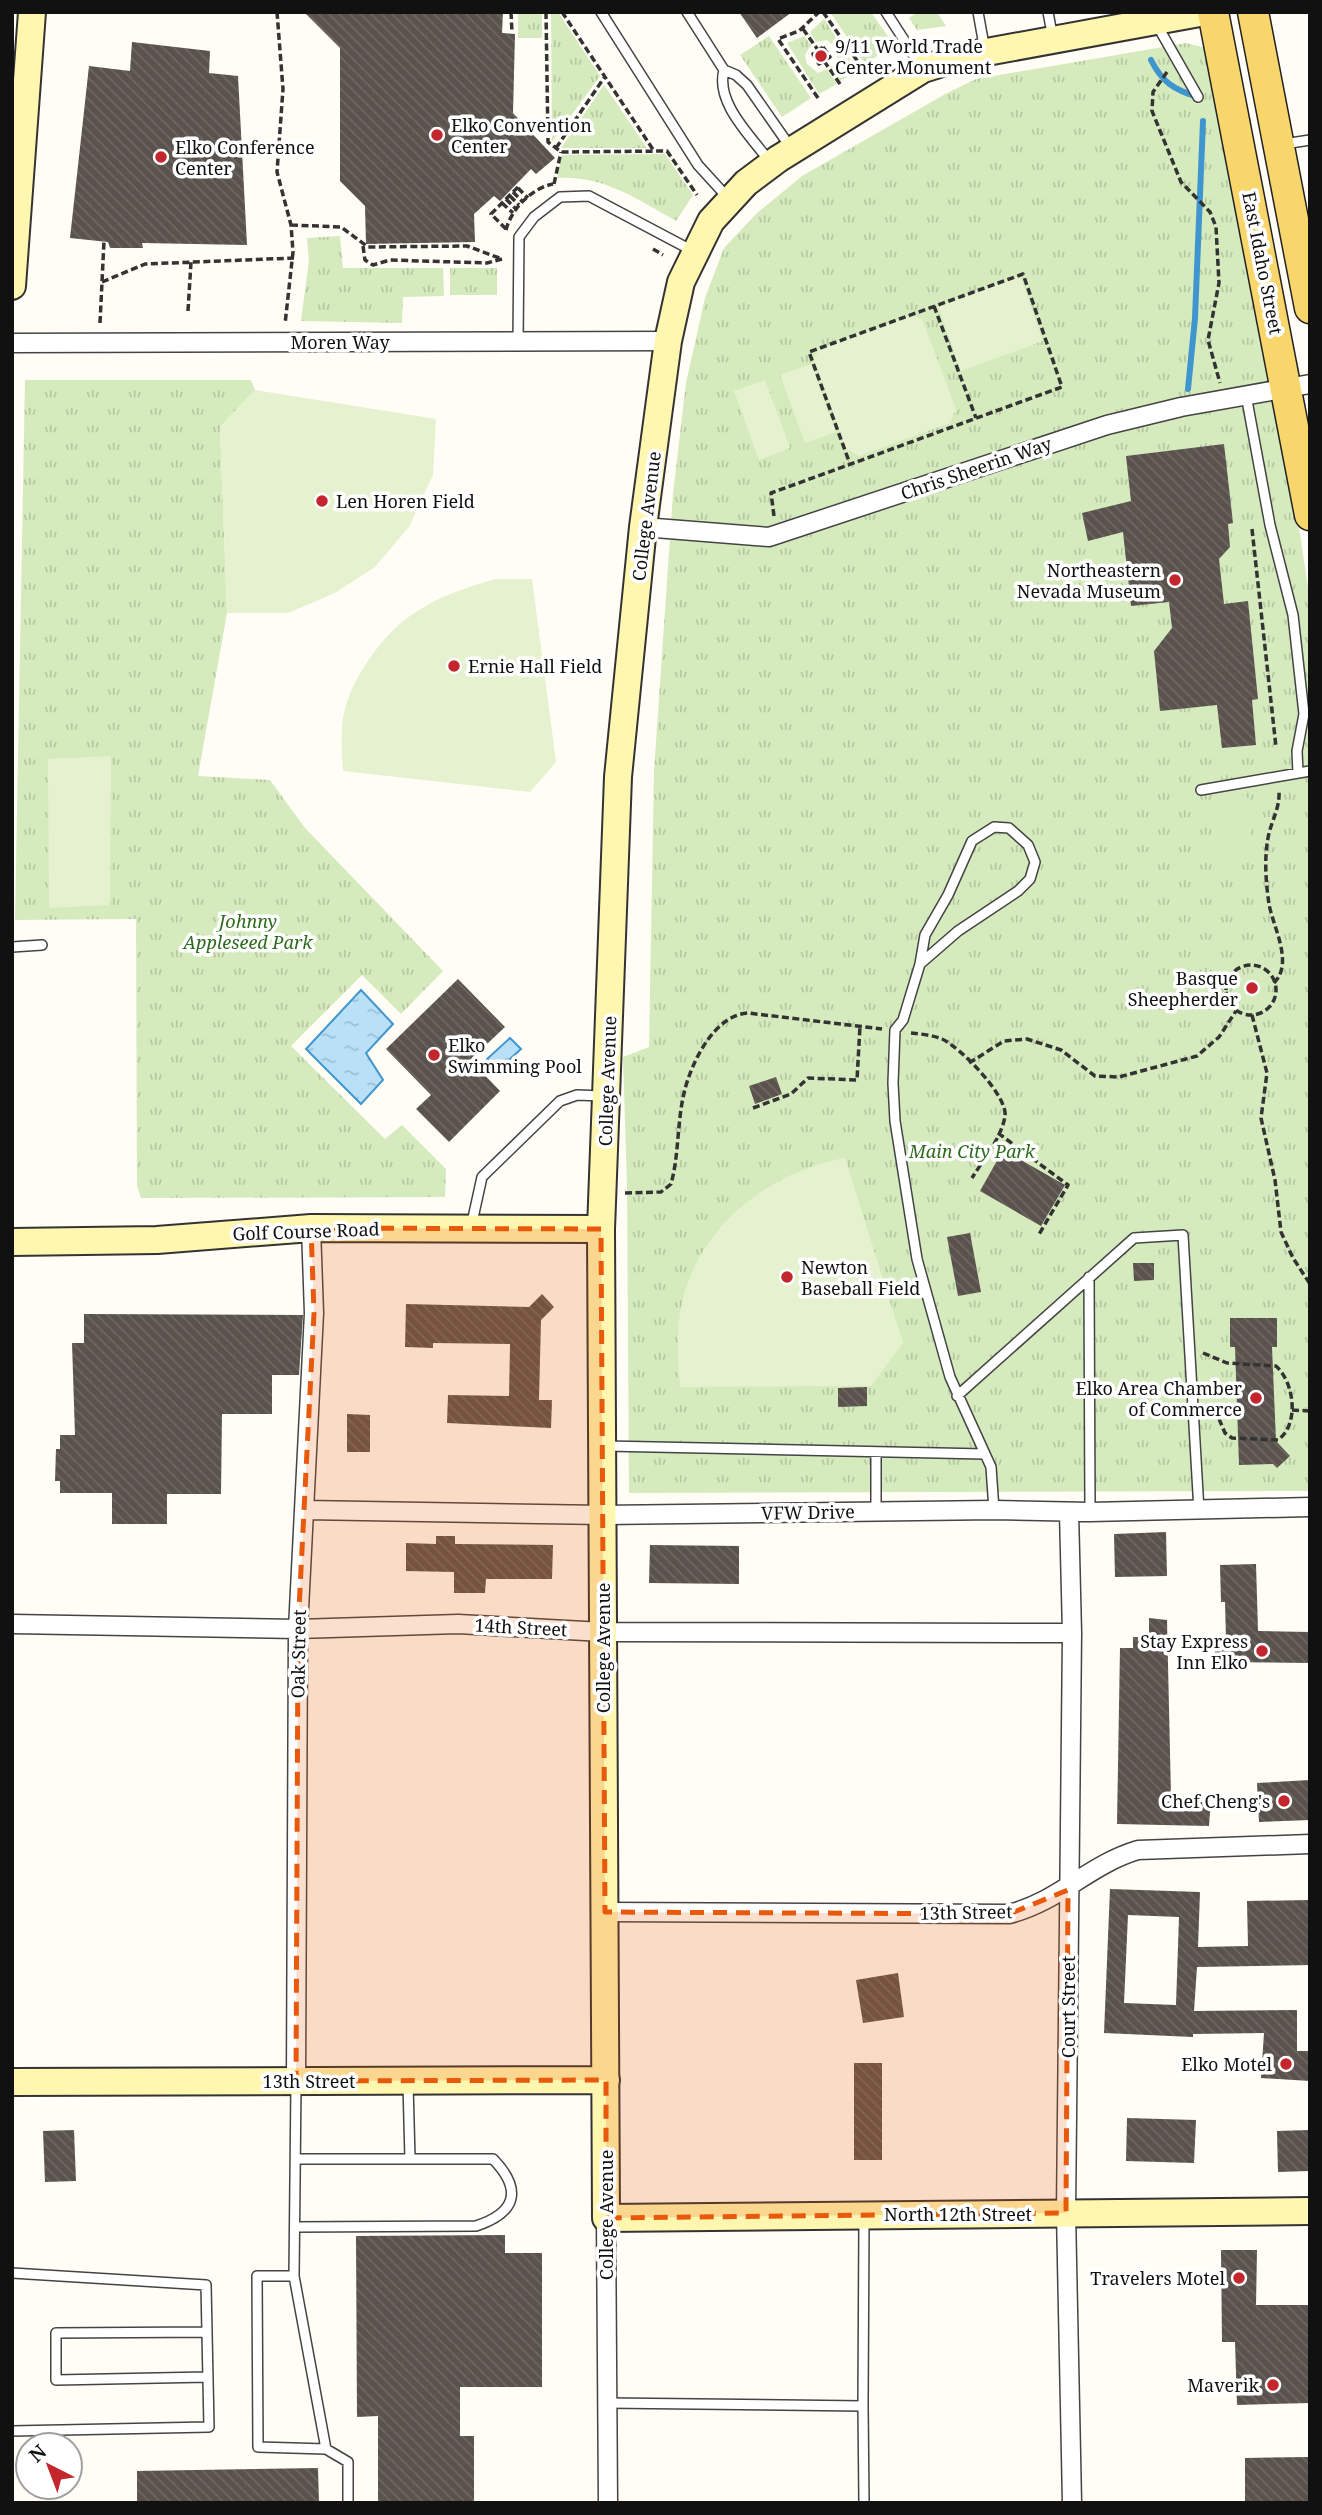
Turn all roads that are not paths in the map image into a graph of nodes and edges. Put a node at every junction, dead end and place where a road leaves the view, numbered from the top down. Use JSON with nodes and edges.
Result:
{"nodes":[{"id":1,"x":32,"y":12,"type":"edge"},
{"id":2,"x":601,"y":12,"type":"edge"},
{"id":3,"x":687,"y":12,"type":"edge"},
{"id":4,"x":886,"y":12,"type":"edge"},
{"id":5,"x":978,"y":12,"type":"edge"},
{"id":6,"x":1048,"y":12,"type":"edge"},
{"id":7,"x":1205,"y":12,"type":"edge"},
{"id":8,"x":1213,"y":12,"type":"edge"},
{"id":9,"x":1253,"y":12,"type":"edge"},
{"id":10,"x":1141,"y":18,"type":"edge"},
{"id":11,"x":1053,"y":41,"type":"junction"},
{"id":12,"x":985,"y":52,"type":"junction"},
{"id":13,"x":923,"y":69,"type":"junction"},
{"id":14,"x":724,"y":70,"type":"junction"},
{"id":15,"x":1198,"y":97,"type":"dead end"},
{"id":16,"x":1310,"y":140,"type":"edge"},
{"id":17,"x":1279,"y":145,"type":"junction"},
{"id":18,"x":782,"y":157,"type":"junction"},
{"id":19,"x":730,"y":199,"type":"junction"},
{"id":20,"x":694,"y":251,"type":"junction"},
{"id":21,"x":12,"y":286,"type":"edge"},
{"id":22,"x":1310,"y":309,"type":"edge"},
{"id":23,"x":668,"y":341,"type":"junction"},
{"id":24,"x":12,"y":342,"type":"edge"},
{"id":25,"x":518,"y":342,"type":"junction"},
{"id":26,"x":1299,"y":386,"type":"edge"},
{"id":27,"x":1246,"y":395,"type":"junction"},
{"id":28,"x":1310,"y":515,"type":"edge"},
{"id":29,"x":643,"y":527,"type":"junction"},
{"id":30,"x":1310,"y":771,"type":"edge"},
{"id":31,"x":1298,"y":773,"type":"junction"},
{"id":32,"x":1201,"y":790,"type":"dead end"},
{"id":33,"x":42,"y":945,"type":"dead end"},
{"id":34,"x":12,"y":947,"type":"edge"},
{"id":35,"x":920,"y":964,"type":"junction"},
{"id":36,"x":606,"y":1096,"type":"junction"},
{"id":37,"x":311,"y":1228,"type":"junction"},
{"id":38,"x":471,"y":1228,"type":"junction"},
{"id":39,"x":601,"y":1228,"type":"junction"},
{"id":40,"x":12,"y":1242,"type":"edge"},
{"id":41,"x":1090,"y":1277,"type":"junction"},
{"id":42,"x":957,"y":1396,"type":"junction"},
{"id":43,"x":602,"y":1446,"type":"junction"},
{"id":44,"x":876,"y":1452,"type":"junction"},
{"id":45,"x":985,"y":1454,"type":"junction"},
{"id":46,"x":1310,"y":1507,"type":"edge"},
{"id":47,"x":305,"y":1510,"type":"junction"},
{"id":48,"x":994,"y":1510,"type":"junction"},
{"id":49,"x":876,"y":1511,"type":"junction"},
{"id":50,"x":1199,"y":1511,"type":"junction"},
{"id":51,"x":1069,"y":1512,"type":"junction"},
{"id":52,"x":1090,"y":1512,"type":"junction"},
{"id":53,"x":603,"y":1514,"type":"junction"},
{"id":54,"x":12,"y":1624,"type":"edge"},
{"id":55,"x":298,"y":1629,"type":"junction"},
{"id":56,"x":603,"y":1632,"type":"junction"},
{"id":57,"x":1072,"y":1633,"type":"junction"},
{"id":58,"x":1310,"y":1844,"type":"edge"},
{"id":59,"x":1068,"y":1889,"type":"junction"},
{"id":60,"x":605,"y":1912,"type":"junction"},
{"id":61,"x":606,"y":2080,"type":"junction"},
{"id":62,"x":296,"y":2081,"type":"junction"},
{"id":63,"x":408,"y":2081,"type":"junction"},
{"id":64,"x":12,"y":2082,"type":"edge"},
{"id":65,"x":296,"y":2159,"type":"junction"},
{"id":66,"x":410,"y":2159,"type":"junction"},
{"id":67,"x":1310,"y":2211,"type":"edge"},
{"id":68,"x":1066,"y":2213,"type":"junction"},
{"id":69,"x":864,"y":2214,"type":"junction"},
{"id":70,"x":606,"y":2218,"type":"junction"},
{"id":71,"x":295,"y":2227,"type":"junction"},
{"id":72,"x":12,"y":2273,"type":"edge"},
{"id":73,"x":295,"y":2276,"type":"junction"},
{"id":74,"x":207,"y":2332,"type":"junction"},
{"id":75,"x":208,"y":2377,"type":"junction"},
{"id":76,"x":607,"y":2403,"type":"junction"},
{"id":77,"x":863,"y":2406,"type":"junction"},
{"id":78,"x":12,"y":2431,"type":"edge"},
{"id":79,"x":326,"y":2449,"type":"junction"},
{"id":80,"x":348,"y":2503,"type":"edge"},
{"id":81,"x":608,"y":2503,"type":"edge"},
{"id":82,"x":864,"y":2503,"type":"edge"},
{"id":83,"x":1072,"y":2503,"type":"edge"}],
"edges":[{"from":1,"to":21,"type":"street"},
{"from":2,"to":19,"type":"lane"},
{"from":3,"to":14,"type":"lane"},
{"from":4,"to":13,"type":"lane"},
{"from":5,"to":12,"type":"lane"},
{"from":6,"to":11,"type":"lane"},
{"from":7,"to":10,"type":"street","name":"College Avenue"},
{"from":8,"to":26,"type":"main road","name":"East Idaho Street"},
{"from":9,"to":17,"type":"main road"},
{"from":10,"to":11,"type":"street","name":"College Avenue"},
{"from":10,"to":15,"type":"lane"},
{"from":11,"to":12,"type":"street","name":"College Avenue"},
{"from":12,"to":13,"type":"street","name":"College Avenue"},
{"from":13,"to":18,"type":"street","name":"College Avenue"},
{"from":14,"to":18,"type":"lane"},
{"from":14,"to":18,"type":"lane"},
{"from":16,"to":17,"type":"lane"},
{"from":17,"to":22,"type":"main road"},
{"from":18,"to":19,"type":"street","name":"College Avenue"},
{"from":19,"to":20,"type":"street","name":"College Avenue"},
{"from":20,"to":23,"type":"street","name":"College Avenue"},
{"from":20,"to":25,"type":"lane"},
{"from":23,"to":25,"type":"street","name":"Moren Way"},
{"from":23,"to":29,"type":"street","name":"College Avenue"},
{"from":24,"to":25,"type":"street","name":"Moren Way"},
{"from":26,"to":27,"type":"street","name":"Chris Sheerin Way"},
{"from":26,"to":28,"type":"main road","name":"East Idaho Street"},
{"from":27,"to":29,"type":"street","name":"Chris Sheerin Way"},
{"from":27,"to":31,"type":"lane"},
{"from":29,"to":36,"type":"street","name":"College Avenue"},
{"from":30,"to":31,"type":"lane"},
{"from":31,"to":32,"type":"lane"},
{"from":33,"to":34,"type":"lane"},
{"from":35,"to":35,"type":"lane"},
{"from":35,"to":42,"type":"lane"},
{"from":36,"to":38,"type":"lane"},
{"from":36,"to":39,"type":"street","name":"College Avenue"},
{"from":37,"to":38,"type":"street","name":"Golf Course Road"},
{"from":37,"to":40,"type":"street","name":"Golf Course Road"},
{"from":37,"to":47,"type":"street","name":"Oak Street"},
{"from":38,"to":39,"type":"street","name":"Golf Course Road"},
{"from":39,"to":43,"type":"street","name":"College Avenue"},
{"from":41,"to":42,"type":"lane"},
{"from":41,"to":50,"type":"lane"},
{"from":41,"to":52,"type":"lane"},
{"from":42,"to":45,"type":"lane"},
{"from":43,"to":44,"type":"lane"},
{"from":43,"to":53,"type":"street","name":"College Avenue"},
{"from":44,"to":45,"type":"lane"},
{"from":44,"to":49,"type":"lane"},
{"from":45,"to":48,"type":"lane"},
{"from":46,"to":50,"type":"street","name":"VFW Drive"},
{"from":47,"to":53,"type":"street","name":"VFW Drive"},
{"from":47,"to":55,"type":"street","name":"Oak Street"},
{"from":48,"to":49,"type":"street","name":"VFW Drive"},
{"from":48,"to":51,"type":"street","name":"VFW Drive"},
{"from":49,"to":53,"type":"street","name":"VFW Drive"},
{"from":50,"to":52,"type":"street","name":"VFW Drive"},
{"from":51,"to":52,"type":"street","name":"VFW Drive"},
{"from":51,"to":57,"type":"street","name":"Court Street"},
{"from":53,"to":56,"type":"street","name":"College Avenue"},
{"from":54,"to":55,"type":"street","name":"14th Street"},
{"from":55,"to":56,"type":"street","name":"14th Street"},
{"from":55,"to":62,"type":"street","name":"Oak Street"},
{"from":56,"to":57,"type":"street","name":"14th Street"},
{"from":56,"to":60,"type":"street","name":"College Avenue"},
{"from":57,"to":59,"type":"street","name":"Court Street"},
{"from":58,"to":59,"type":"street","name":"13th Street"},
{"from":59,"to":60,"type":"street","name":"13th Street"},
{"from":59,"to":68,"type":"street","name":"Court Street"},
{"from":60,"to":61,"type":"street","name":"College Avenue"},
{"from":61,"to":63,"type":"street","name":"13th Street"},
{"from":61,"to":70,"type":"street","name":"College Avenue"},
{"from":62,"to":63,"type":"street","name":"13th Street"},
{"from":62,"to":64,"type":"street","name":"13th Street"},
{"from":62,"to":65,"type":"lane"},
{"from":63,"to":66,"type":"lane"},
{"from":65,"to":66,"type":"lane"},
{"from":65,"to":71,"type":"lane"},
{"from":66,"to":71,"type":"lane"},
{"from":67,"to":68,"type":"street","name":"North 12th Street"},
{"from":68,"to":69,"type":"street","name":"North 12th Street"},
{"from":68,"to":83,"type":"street","name":"Court Street"},
{"from":69,"to":70,"type":"street","name":"North 12th Street"},
{"from":69,"to":77,"type":"lane"},
{"from":70,"to":76,"type":"street","name":"College Avenue"},
{"from":71,"to":73,"type":"lane"},
{"from":72,"to":74,"type":"lane"},
{"from":73,"to":79,"type":"lane"},
{"from":73,"to":79,"type":"lane"},
{"from":74,"to":75,"type":"lane"},
{"from":74,"to":75,"type":"lane"},
{"from":75,"to":78,"type":"lane"},
{"from":76,"to":77,"type":"lane"},
{"from":76,"to":81,"type":"street","name":"College Avenue"},
{"from":77,"to":82,"type":"lane"},
{"from":79,"to":80,"type":"lane"}]}
